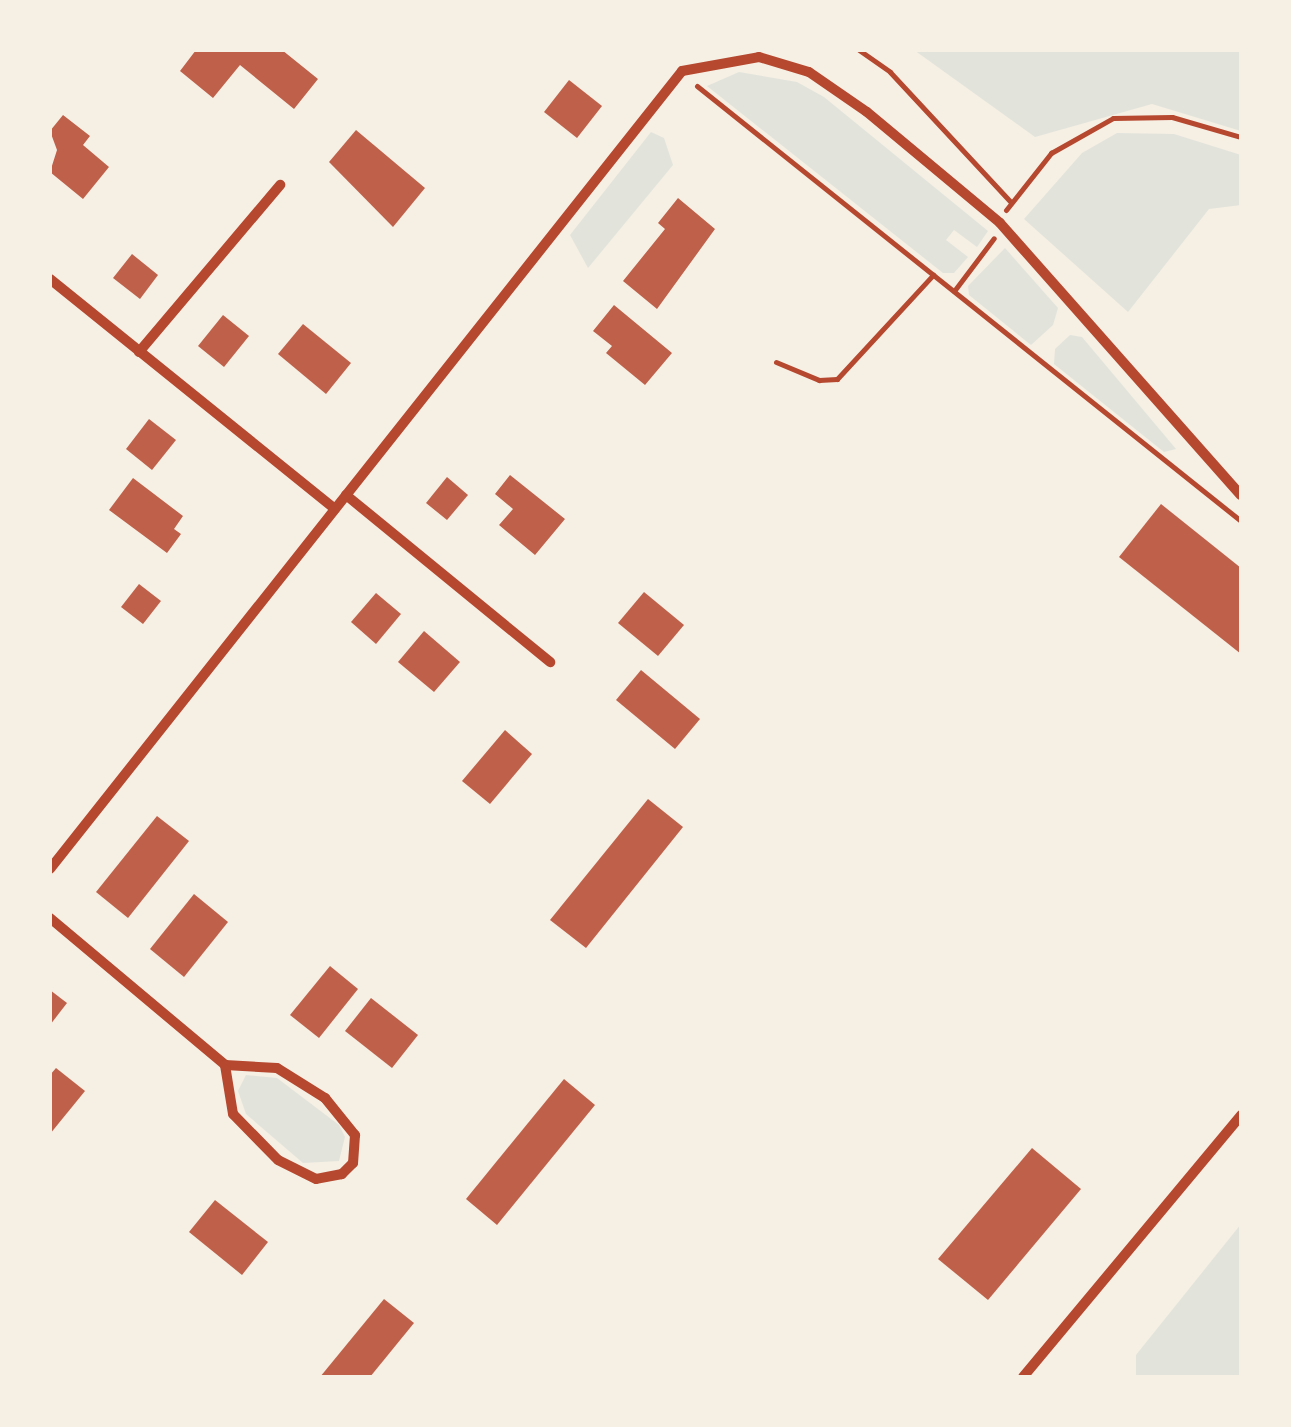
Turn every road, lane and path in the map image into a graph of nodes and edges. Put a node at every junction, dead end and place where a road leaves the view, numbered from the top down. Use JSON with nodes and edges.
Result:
{"nodes":[{"id":1,"x":858,"y":50,"type":"edge"},
{"id":2,"x":682,"y":71,"type":"junction"},
{"id":3,"x":1241,"y":137,"type":"edge"},
{"id":4,"x":280,"y":185,"type":"dead end"},
{"id":5,"x":1010,"y":201,"type":"junction"},
{"id":6,"x":1000,"y":223,"type":"junction"},
{"id":7,"x":933,"y":275,"type":"junction"},
{"id":8,"x":50,"y":279,"type":"edge"},
{"id":9,"x":954,"y":292,"type":"junction"},
{"id":10,"x":139,"y":352,"type":"junction"},
{"id":11,"x":776,"y":362,"type":"dead end"},
{"id":12,"x":346,"y":494,"type":"junction"},
{"id":13,"x":1241,"y":495,"type":"edge"},
{"id":14,"x":334,"y":508,"type":"junction"},
{"id":15,"x":1241,"y":520,"type":"edge"},
{"id":16,"x":550,"y":662,"type":"dead end"},
{"id":17,"x":50,"y":868,"type":"edge"},
{"id":18,"x":50,"y":918,"type":"edge"},
{"id":19,"x":226,"y":1065,"type":"junction"},
{"id":20,"x":1241,"y":1116,"type":"edge"},
{"id":21,"x":1023,"y":1377,"type":"edge"}],
"edges":[{"from":1,"to":5,"type":"path"},
{"from":2,"to":6,"type":"street"},
{"from":2,"to":7,"type":"path"},
{"from":2,"to":12,"type":"street"},
{"from":3,"to":5,"type":"path"},
{"from":4,"to":10,"type":"street"},
{"from":5,"to":6,"type":"path"},
{"from":6,"to":9,"type":"path"},
{"from":6,"to":13,"type":"street"},
{"from":7,"to":9,"type":"path"},
{"from":7,"to":11,"type":"path"},
{"from":8,"to":10,"type":"street"},
{"from":9,"to":15,"type":"path"},
{"from":10,"to":14,"type":"street"},
{"from":12,"to":14,"type":"street"},
{"from":12,"to":16,"type":"street"},
{"from":14,"to":17,"type":"street"},
{"from":18,"to":19,"type":"street"},
{"from":19,"to":19,"type":"street"},
{"from":20,"to":21,"type":"street"}]}
